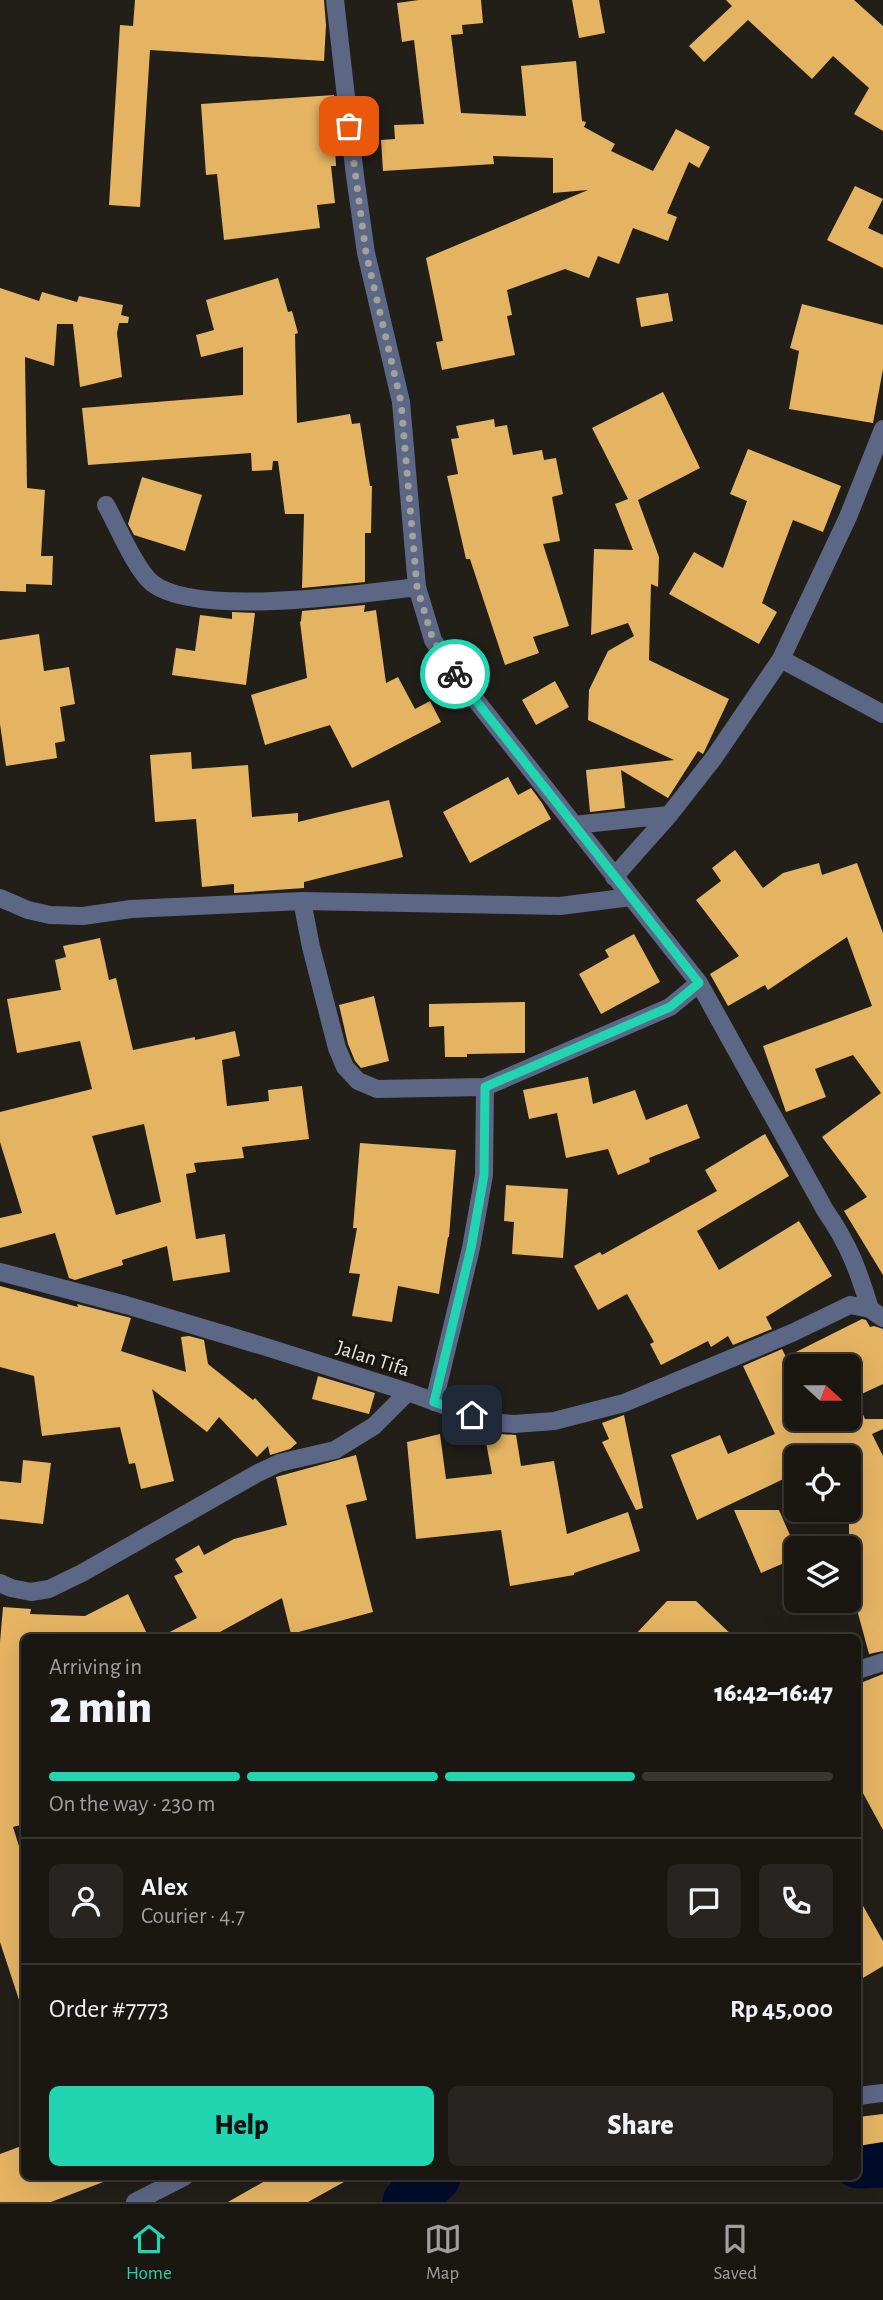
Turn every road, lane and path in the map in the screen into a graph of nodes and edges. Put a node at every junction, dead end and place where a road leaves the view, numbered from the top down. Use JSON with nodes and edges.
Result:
{"nodes":[{"id":1,"x":335,"y":0,"type":"edge"},
{"id":2,"x":883,"y":429,"type":"edge"},
{"id":3,"x":106,"y":505,"type":"dead end"},
{"id":4,"x":417,"y":587,"type":"junction"},
{"id":5,"x":781,"y":659,"type":"junction"},
{"id":6,"x":883,"y":713,"type":"edge"},
{"id":7,"x":669,"y":815,"type":"junction"},
{"id":8,"x":573,"y":825,"type":"junction"},
{"id":9,"x":614,"y":877,"type":"junction"},
{"id":10,"x":631,"y":897,"type":"junction"},
{"id":11,"x":0,"y":898,"type":"edge"},
{"id":12,"x":302,"y":901,"type":"junction"},
{"id":13,"x":699,"y":983,"type":"junction"},
{"id":14,"x":485,"y":1087,"type":"junction"},
{"id":15,"x":0,"y":1272,"type":"edge"},
{"id":16,"x":877,"y":1313,"type":"edge"},
{"id":17,"x":408,"y":1392,"type":"junction"},
{"id":18,"x":434,"y":1402,"type":"junction"},
{"id":19,"x":0,"y":1583,"type":"edge"},
{"id":20,"x":883,"y":1662,"type":"edge"},
{"id":21,"x":861,"y":1669,"type":"edge"},
{"id":22,"x":883,"y":2093,"type":"edge"},
{"id":23,"x":861,"y":2096,"type":"edge"},
{"id":24,"x":178,"y":2180,"type":"edge"},
{"id":25,"x":135,"y":2202,"type":"edge"}],
"edges":[{"from":1,"to":4,"type":"street"},
{"from":2,"to":5,"type":"street"},
{"from":3,"to":4,"type":"street"},
{"from":4,"to":8,"type":"street"},
{"from":5,"to":6,"type":"street"},
{"from":5,"to":7,"type":"street"},
{"from":7,"to":8,"type":"street"},
{"from":7,"to":9,"type":"street"},
{"from":8,"to":9,"type":"street"},
{"from":9,"to":10,"type":"street"},
{"from":10,"to":12,"type":"street"},
{"from":10,"to":13,"type":"street"},
{"from":11,"to":12,"type":"street"},
{"from":12,"to":14,"type":"street"},
{"from":13,"to":14,"type":"street"},
{"from":13,"to":16,"type":"street"},
{"from":14,"to":18,"type":"street"},
{"from":15,"to":17,"type":"street","name":"Jalan Tifa"},
{"from":16,"to":18,"type":"street","name":"Jalan Tifa"},
{"from":17,"to":18,"type":"street","name":"Jalan Tifa"},
{"from":17,"to":19,"type":"street"},
{"from":20,"to":21,"type":"street"},
{"from":22,"to":23,"type":"street"},
{"from":24,"to":25,"type":"street"}]}
